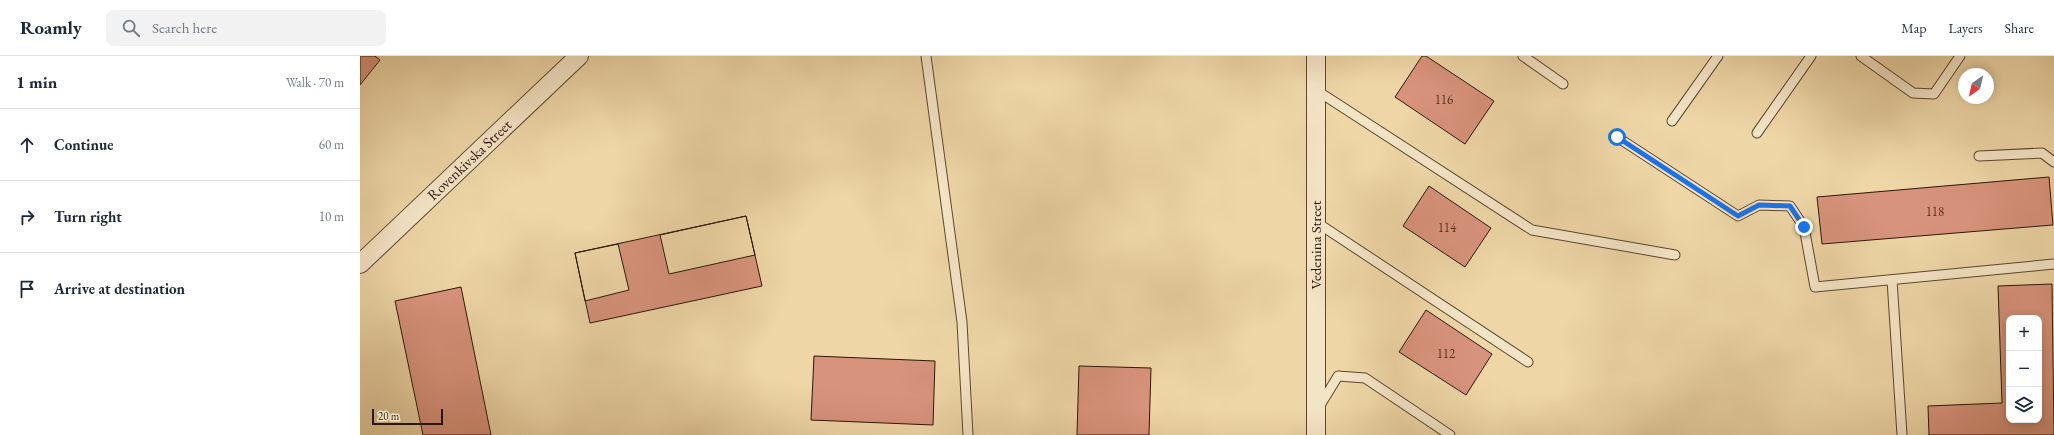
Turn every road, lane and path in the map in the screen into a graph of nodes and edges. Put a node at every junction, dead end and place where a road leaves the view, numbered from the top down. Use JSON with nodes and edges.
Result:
{"nodes":[{"id":1,"x":579,"y":56,"type":"edge"},
{"id":2,"x":926,"y":56,"type":"edge"},
{"id":3,"x":1316,"y":56,"type":"edge"},
{"id":4,"x":1523,"y":56,"type":"edge"},
{"id":5,"x":1718,"y":56,"type":"edge"},
{"id":6,"x":1811,"y":56,"type":"edge"},
{"id":7,"x":1861,"y":56,"type":"edge"},
{"id":8,"x":1960,"y":56,"type":"edge"},
{"id":9,"x":1564,"y":84,"type":"dead end"},
{"id":10,"x":1316,"y":90,"type":"junction"},
{"id":11,"x":1672,"y":121,"type":"dead end"},
{"id":12,"x":1757,"y":133,"type":"dead end"},
{"id":13,"x":1617,"y":137,"type":"dead end"},
{"id":14,"x":1979,"y":156,"type":"dead end"},
{"id":15,"x":2054,"y":162,"type":"edge"},
{"id":16,"x":1316,"y":222,"type":"junction"},
{"id":17,"x":1675,"y":255,"type":"dead end"},
{"id":18,"x":360,"y":264,"type":"edge"},
{"id":19,"x":2054,"y":264,"type":"edge"},
{"id":20,"x":1892,"y":280,"type":"junction"},
{"id":21,"x":1528,"y":362,"type":"dead end"},
{"id":22,"x":1316,"y":412,"type":"junction"},
{"id":23,"x":968,"y":435,"type":"edge"},
{"id":24,"x":1316,"y":435,"type":"edge"},
{"id":25,"x":1450,"y":435,"type":"edge"},
{"id":26,"x":1902,"y":435,"type":"edge"}],
"edges":[{"from":1,"to":18,"type":"street","name":"Rovenkivska Street"},
{"from":2,"to":23,"type":"lane"},
{"from":3,"to":10,"type":"street","name":"Vedenina Street"},
{"from":4,"to":9,"type":"lane"},
{"from":5,"to":11,"type":"lane"},
{"from":6,"to":12,"type":"lane"},
{"from":7,"to":8,"type":"lane"},
{"from":10,"to":16,"type":"street","name":"Vedenina Street"},
{"from":10,"to":17,"type":"lane"},
{"from":13,"to":20,"type":"lane"},
{"from":14,"to":15,"type":"lane"},
{"from":16,"to":21,"type":"lane"},
{"from":16,"to":22,"type":"street","name":"Vedenina Street"},
{"from":19,"to":20,"type":"lane"},
{"from":20,"to":26,"type":"lane"},
{"from":22,"to":24,"type":"street","name":"Vedenina Street"},
{"from":22,"to":25,"type":"lane"}]}
